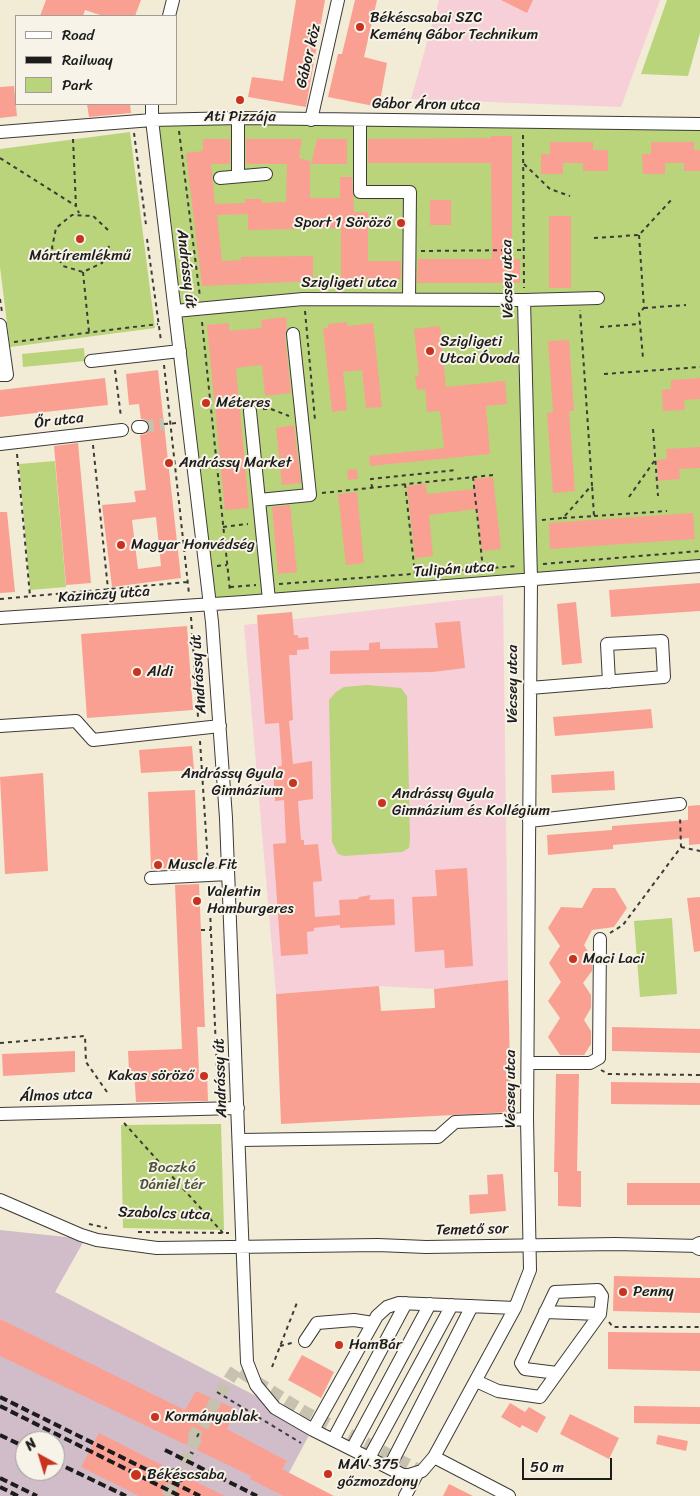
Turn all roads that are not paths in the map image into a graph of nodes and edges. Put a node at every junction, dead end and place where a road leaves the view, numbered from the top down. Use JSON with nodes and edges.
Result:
{"nodes":[{"id":1,"x":173,"y":0,"type":"edge"},
{"id":2,"x":338,"y":0,"type":"edge"},
{"id":3,"x":169,"y":15,"type":"edge"},
{"id":4,"x":152,"y":105,"type":"edge"},
{"id":5,"x":238,"y":118,"type":"junction"},
{"id":6,"x":152,"y":120,"type":"junction"},
{"id":7,"x":311,"y":120,"type":"junction"},
{"id":8,"x":360,"y":120,"type":"junction"},
{"id":9,"x":700,"y":124,"type":"edge"},
{"id":10,"x":0,"y":132,"type":"edge"},
{"id":11,"x":266,"y":174,"type":"dead end"},
{"id":12,"x":238,"y":175,"type":"junction"},
{"id":13,"x":220,"y":178,"type":"dead end"},
{"id":14,"x":598,"y":298,"type":"dead end"},
{"id":15,"x":409,"y":299,"type":"junction"},
{"id":16,"x":524,"y":300,"type":"junction"},
{"id":17,"x":175,"y":311,"type":"junction"},
{"id":18,"x":0,"y":325,"type":"edge"},
{"id":19,"x":293,"y":334,"type":"dead end"},
{"id":20,"x":180,"y":350,"type":"junction"},
{"id":21,"x":91,"y":361,"type":"dead end"},
{"id":22,"x":0,"y":375,"type":"edge"},
{"id":23,"x":250,"y":411,"type":"road end"},
{"id":24,"x":122,"y":430,"type":"road end"},
{"id":25,"x":0,"y":444,"type":"edge"},
{"id":26,"x":259,"y":500,"type":"junction"},
{"id":27,"x":700,"y":566,"type":"edge"},
{"id":28,"x":531,"y":580,"type":"junction"},
{"id":29,"x":269,"y":600,"type":"junction"},
{"id":30,"x":211,"y":604,"type":"junction"},
{"id":31,"x":0,"y":618,"type":"edge"},
{"id":32,"x":609,"y":682,"type":"junction"},
{"id":33,"x":530,"y":688,"type":"junction"},
{"id":34,"x":0,"y":726,"type":"edge"},
{"id":35,"x":220,"y":726,"type":"junction"},
{"id":36,"x":680,"y":804,"type":"road end"},
{"id":37,"x":529,"y":821,"type":"junction"},
{"id":38,"x":228,"y":874,"type":"junction"},
{"id":39,"x":151,"y":878,"type":"dead end"},
{"id":40,"x":600,"y":939,"type":"road end"},
{"id":41,"x":528,"y":1063,"type":"junction"},
{"id":42,"x":238,"y":1108,"type":"junction"},
{"id":43,"x":0,"y":1114,"type":"edge"},
{"id":44,"x":527,"y":1119,"type":"junction"},
{"id":45,"x":240,"y":1140,"type":"junction"},
{"id":46,"x":0,"y":1200,"type":"edge"},
{"id":47,"x":244,"y":1239,"type":"junction"},
{"id":48,"x":531,"y":1246,"type":"junction"},
{"id":49,"x":700,"y":1246,"type":"edge"},
{"id":50,"x":406,"y":1303,"type":"junction"},
{"id":51,"x":430,"y":1304,"type":"junction"},
{"id":52,"x":452,"y":1305,"type":"junction"},
{"id":53,"x":472,"y":1306,"type":"junction"},
{"id":54,"x":515,"y":1308,"type":"junction"},
{"id":55,"x":545,"y":1312,"type":"junction"},
{"id":56,"x":600,"y":1314,"type":"junction"},
{"id":57,"x":373,"y":1322,"type":"junction"},
{"id":58,"x":305,"y":1341,"type":"dead end"},
{"id":59,"x":557,"y":1373,"type":"junction"},
{"id":60,"x":476,"y":1381,"type":"junction"},
{"id":61,"x":313,"y":1430,"type":"junction"},
{"id":62,"x":333,"y":1440,"type":"junction"},
{"id":63,"x":352,"y":1449,"type":"junction"},
{"id":64,"x":434,"y":1457,"type":"junction"},
{"id":65,"x":369,"y":1458,"type":"junction"},
{"id":66,"x":389,"y":1468,"type":"junction"},
{"id":67,"x":417,"y":1474,"type":"junction"},
{"id":68,"x":405,"y":1496,"type":"edge"},
{"id":69,"x":509,"y":1496,"type":"edge"}],
"edges":[{"from":1,"to":3,"type":"street"},
{"from":2,"to":7,"type":"street","name":"Gábor köz"},
{"from":4,"to":6,"type":"street","name":"Andrássy út"},
{"from":5,"to":6,"type":"street","name":"Gábor Áron utca"},
{"from":5,"to":7,"type":"street","name":"Gábor Áron utca"},
{"from":5,"to":12,"type":"street"},
{"from":6,"to":10,"type":"street","name":"Gábor Áron utca"},
{"from":6,"to":17,"type":"street","name":"Andrássy út"},
{"from":7,"to":8,"type":"street","name":"Gábor Áron utca"},
{"from":8,"to":9,"type":"street","name":"Gábor Áron utca"},
{"from":8,"to":15,"type":"street"},
{"from":11,"to":12,"type":"street"},
{"from":12,"to":13,"type":"street"},
{"from":14,"to":16,"type":"street","name":"Szigligeti utca"},
{"from":15,"to":16,"type":"street","name":"Szigligeti utca"},
{"from":15,"to":17,"type":"street","name":"Szigligeti utca"},
{"from":16,"to":28,"type":"street","name":"Vécsey utca"},
{"from":17,"to":20,"type":"street","name":"Andrássy út"},
{"from":18,"to":22,"type":"street"},
{"from":19,"to":26,"type":"street"},
{"from":20,"to":21,"type":"street"},
{"from":20,"to":30,"type":"street","name":"Andrássy út"},
{"from":23,"to":26,"type":"street"},
{"from":24,"to":25,"type":"street","name":"Őr utca"},
{"from":26,"to":29,"type":"street"},
{"from":27,"to":28,"type":"street","name":"Tulipán utca"},
{"from":28,"to":29,"type":"street","name":"Tulipán utca"},
{"from":28,"to":33,"type":"street","name":"Vécsey utca"},
{"from":29,"to":30,"type":"street","name":"Tulipán utca"},
{"from":30,"to":31,"type":"street","name":"Kazinczy utca"},
{"from":30,"to":35,"type":"street","name":"Andrássy út"},
{"from":32,"to":32,"type":"street"},
{"from":32,"to":33,"type":"street"},
{"from":33,"to":37,"type":"street","name":"Vécsey utca"},
{"from":34,"to":35,"type":"street"},
{"from":35,"to":38,"type":"street","name":"Andrássy út"},
{"from":36,"to":37,"type":"street"},
{"from":37,"to":41,"type":"street","name":"Vécsey utca"},
{"from":38,"to":39,"type":"street"},
{"from":38,"to":42,"type":"street","name":"Andrássy út"},
{"from":40,"to":41,"type":"street"},
{"from":41,"to":44,"type":"street","name":"Vécsey utca"},
{"from":42,"to":43,"type":"street","name":"Álmos utca"},
{"from":42,"to":45,"type":"street","name":"Andrássy út"},
{"from":44,"to":45,"type":"street"},
{"from":44,"to":48,"type":"street","name":"Vécsey utca"},
{"from":45,"to":47,"type":"street","name":"Andrássy út"},
{"from":46,"to":47,"type":"street","name":"Szabolcs utca"},
{"from":47,"to":48,"type":"street","name":"Temető sor"},
{"from":47,"to":61,"type":"street","name":"Andrássy út"},
{"from":48,"to":49,"type":"street","name":"Temető sor"},
{"from":48,"to":54,"type":"street","name":"Vécsey utca"},
{"from":50,"to":51,"type":"street"},
{"from":50,"to":57,"type":"street"},
{"from":50,"to":62,"type":"street"},
{"from":51,"to":52,"type":"street"},
{"from":51,"to":63,"type":"street"},
{"from":52,"to":53,"type":"street"},
{"from":52,"to":65,"type":"street"},
{"from":53,"to":54,"type":"street"},
{"from":53,"to":66,"type":"street"},
{"from":54,"to":60,"type":"street","name":"Vécsey utca"},
{"from":55,"to":56,"type":"street"},
{"from":55,"to":56,"type":"street"},
{"from":55,"to":59,"type":"street"},
{"from":56,"to":59,"type":"street"},
{"from":57,"to":58,"type":"street"},
{"from":57,"to":61,"type":"street"},
{"from":59,"to":60,"type":"street"},
{"from":60,"to":64,"type":"street","name":"Vécsey utca"},
{"from":61,"to":62,"type":"street","name":"Andrássy út"},
{"from":62,"to":63,"type":"street","name":"Andrássy út"},
{"from":63,"to":65,"type":"street","name":"Andrássy út"},
{"from":64,"to":67,"type":"street","name":"Vécsey utca"},
{"from":64,"to":69,"type":"street"},
{"from":65,"to":66,"type":"street","name":"Andrássy út"},
{"from":66,"to":67,"type":"street","name":"Andrássy út"},
{"from":67,"to":68,"type":"street","name":"Vécsey utca"}]}
